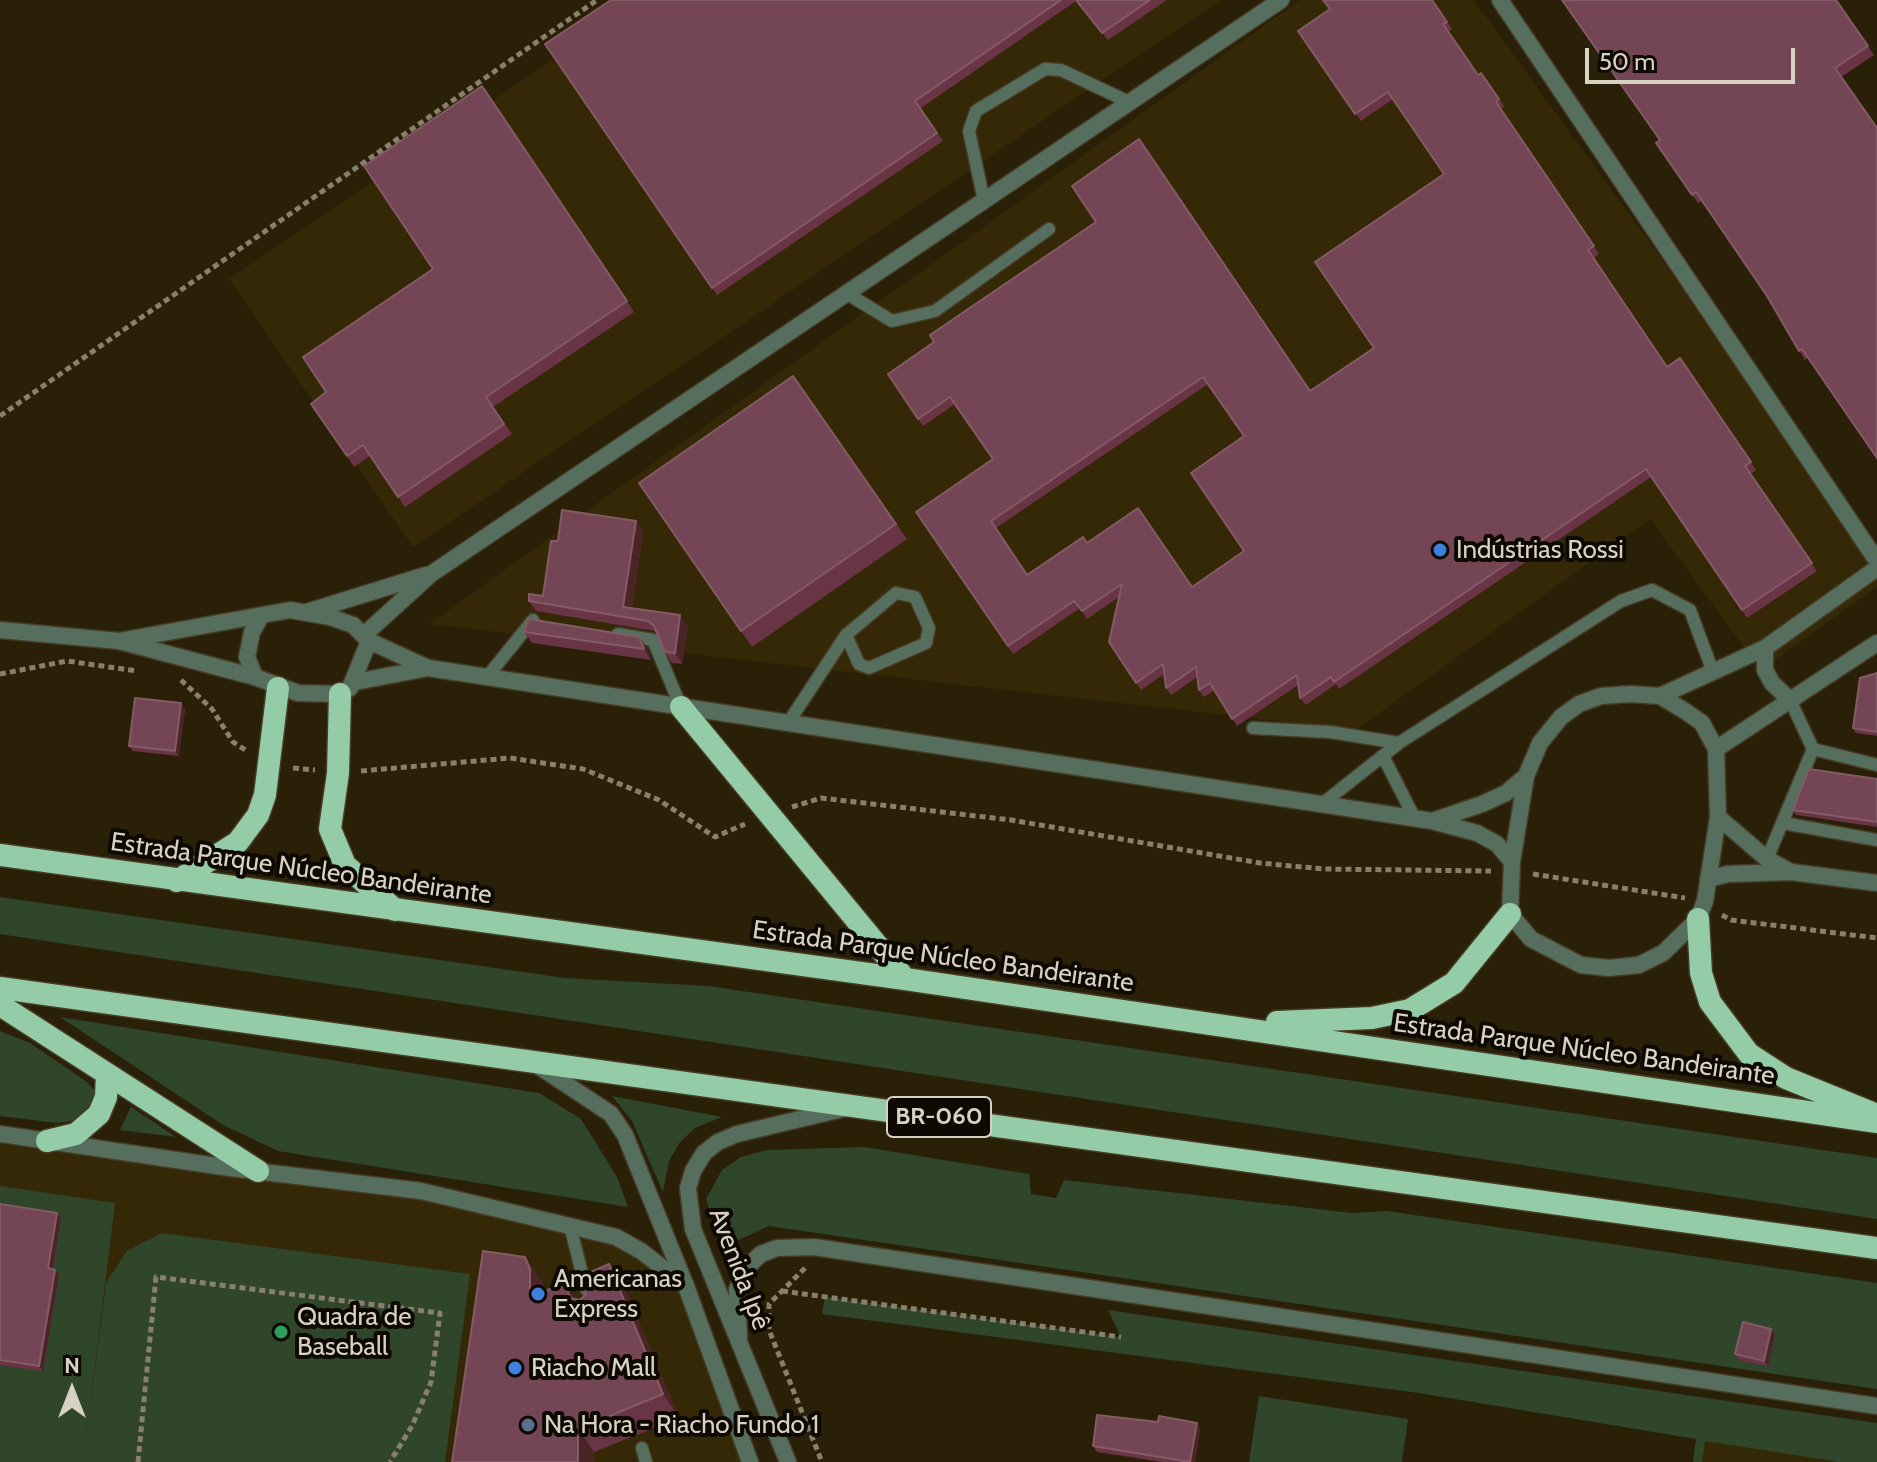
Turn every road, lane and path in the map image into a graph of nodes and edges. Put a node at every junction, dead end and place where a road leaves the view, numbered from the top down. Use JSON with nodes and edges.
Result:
{"nodes":[{"id":1,"x":597,"y":0,"type":"edge"},
{"id":2,"x":1281,"y":0,"type":"edge"},
{"id":3,"x":1500,"y":0,"type":"edge"},
{"id":4,"x":1129,"y":102,"type":"junction"},
{"id":5,"x":984,"y":201,"type":"junction"},
{"id":6,"x":1049,"y":229,"type":"dead end"},
{"id":7,"x":846,"y":293,"type":"junction"},
{"id":8,"x":0,"y":416,"type":"edge"},
{"id":9,"x":1877,"y":561,"type":"edge"},
{"id":10,"x":1877,"y":568,"type":"edge"},
{"id":11,"x":431,"y":574,"type":"junction"},
{"id":12,"x":304,"y":613,"type":"junction"},
{"id":13,"x":261,"y":616,"type":"junction"},
{"id":14,"x":548,"y":623,"type":"edge"},
{"id":15,"x":0,"y":630,"type":"edge"},
{"id":16,"x":608,"y":632,"type":"edge"},
{"id":17,"x":846,"y":635,"type":"junction"},
{"id":18,"x":367,"y":637,"type":"junction"},
{"id":19,"x":119,"y":641,"type":"junction"},
{"id":20,"x":1877,"y":643,"type":"edge"},
{"id":21,"x":1765,"y":648,"type":"junction"},
{"id":22,"x":428,"y":668,"type":"junction"},
{"id":23,"x":1713,"y":672,"type":"junction"},
{"id":24,"x":150,"y":673,"type":"dead end"},
{"id":25,"x":0,"y":674,"type":"edge"},
{"id":26,"x":178,"y":677,"type":"dead end"},
{"id":27,"x":255,"y":677,"type":"junction"},
{"id":28,"x":487,"y":677,"type":"junction"},
{"id":29,"x":278,"y":688,"type":"junction"},
{"id":30,"x":347,"y":688,"type":"junction"},
{"id":31,"x":1660,"y":696,"type":"junction"},
{"id":32,"x":1790,"y":700,"type":"junction"},
{"id":33,"x":681,"y":707,"type":"junction"},
{"id":34,"x":788,"y":723,"type":"junction"},
{"id":35,"x":1253,"y":728,"type":"dead end"},
{"id":36,"x":1399,"y":743,"type":"junction"},
{"id":37,"x":1716,"y":749,"type":"junction"},
{"id":38,"x":1813,"y":749,"type":"junction"},
{"id":39,"x":1384,"y":758,"type":"junction"},
{"id":40,"x":269,"y":765,"type":"junction"},
{"id":41,"x":1877,"y":765,"type":"edge"},
{"id":42,"x":338,"y":773,"type":"junction"},
{"id":43,"x":1526,"y":776,"type":"junction"},
{"id":44,"x":1322,"y":804,"type":"junction"},
{"id":45,"x":771,"y":814,"type":"junction"},
{"id":46,"x":1718,"y":817,"type":"junction"},
{"id":47,"x":1423,"y":820,"type":"junction"},
{"id":48,"x":1783,"y":823,"type":"junction"},
{"id":49,"x":1877,"y":840,"type":"edge"},
{"id":50,"x":0,"y":855,"type":"edge"},
{"id":51,"x":1767,"y":859,"type":"junction"},
{"id":52,"x":1513,"y":866,"type":"junction"},
{"id":53,"x":1791,"y":872,"type":"junction"},
{"id":54,"x":1708,"y":879,"type":"junction"},
{"id":55,"x":177,"y":881,"type":"junction"},
{"id":56,"x":1877,"y":883,"type":"edge"},
{"id":57,"x":395,"y":910,"type":"junction"},
{"id":58,"x":1702,"y":910,"type":"junction"},
{"id":59,"x":1510,"y":914,"type":"junction"},
{"id":60,"x":1877,"y":938,"type":"edge"},
{"id":61,"x":905,"y":979,"type":"junction"},
{"id":62,"x":0,"y":988,"type":"edge"},
{"id":63,"x":0,"y":1005,"type":"edge"},
{"id":64,"x":1224,"y":1025,"type":"junction"},
{"id":65,"x":525,"y":1058,"type":"junction"},
{"id":66,"x":107,"y":1074,"type":"junction"},
{"id":67,"x":855,"y":1106,"type":"junction"},
{"id":68,"x":1877,"y":1115,"type":"edge"},
{"id":69,"x":1877,"y":1122,"type":"edge"},
{"id":70,"x":0,"y":1134,"type":"edge"},
{"id":71,"x":47,"y":1141,"type":"junction"},
{"id":72,"x":258,"y":1171,"type":"junction"},
{"id":73,"x":570,"y":1226,"type":"junction"},
{"id":74,"x":814,"y":1247,"type":"junction"},
{"id":75,"x":1877,"y":1248,"type":"edge"},
{"id":76,"x":686,"y":1286,"type":"junction"},
{"id":77,"x":782,"y":1291,"type":"junction"},
{"id":78,"x":589,"y":1300,"type":"edge"},
{"id":79,"x":1121,"y":1337,"type":"dead end"},
{"id":80,"x":739,"y":1338,"type":"junction"},
{"id":81,"x":1877,"y":1406,"type":"edge"},
{"id":82,"x":642,"y":1448,"type":"dead end"},
{"id":83,"x":138,"y":1462,"type":"edge"},
{"id":84,"x":390,"y":1462,"type":"edge"},
{"id":85,"x":646,"y":1462,"type":"edge"},
{"id":86,"x":750,"y":1462,"type":"edge"},
{"id":87,"x":788,"y":1462,"type":"edge"},
{"id":88,"x":822,"y":1462,"type":"edge"}],
"edges":[{"from":1,"to":8,"type":"path"},
{"from":2,"to":4,"type":"street"},
{"from":3,"to":9,"type":"street"},
{"from":4,"to":5,"type":"street"},
{"from":4,"to":5,"type":"lane"},
{"from":5,"to":7,"type":"street"},
{"from":6,"to":7,"type":"lane"},
{"from":7,"to":11,"type":"street"},
{"from":10,"to":21,"type":"street"},
{"from":11,"to":12,"type":"street"},
{"from":11,"to":18,"type":"street"},
{"from":12,"to":13,"type":"street"},
{"from":12,"to":18,"type":"street"},
{"from":13,"to":19,"type":"street"},
{"from":13,"to":27,"type":"street"},
{"from":14,"to":28,"type":"lane"},
{"from":15,"to":19,"type":"street"},
{"from":16,"to":33,"type":"lane"},
{"from":17,"to":17,"type":"lane"},
{"from":17,"to":34,"type":"lane"},
{"from":18,"to":22,"type":"street"},
{"from":18,"to":30,"type":"street"},
{"from":19,"to":27,"type":"street"},
{"from":20,"to":32,"type":"street"},
{"from":21,"to":23,"type":"street"},
{"from":21,"to":32,"type":"street"},
{"from":22,"to":28,"type":"street"},
{"from":22,"to":30,"type":"street"},
{"from":23,"to":31,"type":"street"},
{"from":23,"to":36,"type":"lane"},
{"from":24,"to":25,"type":"path"},
{"from":26,"to":40,"type":"path"},
{"from":27,"to":29,"type":"street"},
{"from":28,"to":33,"type":"street"},
{"from":29,"to":30,"type":"street"},
{"from":29,"to":40,"type":"highway"},
{"from":30,"to":42,"type":"highway"},
{"from":31,"to":37,"type":"street"},
{"from":31,"to":43,"type":"street"},
{"from":32,"to":37,"type":"street"},
{"from":32,"to":38,"type":"lane"},
{"from":33,"to":34,"type":"street"},
{"from":33,"to":45,"type":"highway"},
{"from":34,"to":44,"type":"street"},
{"from":35,"to":36,"type":"lane"},
{"from":36,"to":39,"type":"lane"},
{"from":37,"to":46,"type":"street"},
{"from":38,"to":41,"type":"lane"},
{"from":38,"to":48,"type":"lane"},
{"from":39,"to":44,"type":"lane"},
{"from":39,"to":47,"type":"lane"},
{"from":40,"to":42,"type":"path"},
{"from":40,"to":55,"type":"highway"},
{"from":42,"to":45,"type":"path"},
{"from":42,"to":57,"type":"highway"},
{"from":43,"to":47,"type":"street"},
{"from":43,"to":52,"type":"street"},
{"from":44,"to":47,"type":"street"},
{"from":45,"to":52,"type":"path"},
{"from":45,"to":61,"type":"highway"},
{"from":46,"to":51,"type":"street"},
{"from":46,"to":54,"type":"street"},
{"from":47,"to":52,"type":"street"},
{"from":48,"to":49,"type":"lane"},
{"from":48,"to":51,"type":"lane"},
{"from":50,"to":55,"type":"highway","name":"Estrada Parque Núcleo Bandeirante"},
{"from":51,"to":53,"type":"street"},
{"from":52,"to":58,"type":"path"},
{"from":52,"to":59,"type":"street"},
{"from":53,"to":54,"type":"street"},
{"from":53,"to":56,"type":"street"},
{"from":54,"to":58,"type":"street"},
{"from":55,"to":57,"type":"highway","name":"Estrada Parque Núcleo Bandeirante"},
{"from":57,"to":61,"type":"highway","name":"Estrada Parque Núcleo Bandeirante"},
{"from":58,"to":59,"type":"street"},
{"from":58,"to":60,"type":"path"},
{"from":58,"to":68,"type":"highway"},
{"from":59,"to":64,"type":"highway"},
{"from":61,"to":64,"type":"highway","name":"Estrada Parque Núcleo Bandeirante"},
{"from":62,"to":65,"type":"highway","number":"BR-060"},
{"from":63,"to":66,"type":"highway"},
{"from":64,"to":69,"type":"highway","name":"Estrada Parque Núcleo Bandeirante"},
{"from":65,"to":67,"type":"highway","number":"BR-060"},
{"from":65,"to":76,"type":"street"},
{"from":66,"to":71,"type":"highway"},
{"from":66,"to":72,"type":"highway"},
{"from":67,"to":75,"type":"highway","number":"BR-060"},
{"from":67,"to":80,"type":"street","name":"Avenida Ipê"},
{"from":70,"to":71,"type":"street"},
{"from":71,"to":72,"type":"street"},
{"from":72,"to":73,"type":"street"},
{"from":73,"to":76,"type":"street"},
{"from":73,"to":78,"type":"lane"},
{"from":74,"to":77,"type":"path"},
{"from":74,"to":80,"type":"street"},
{"from":74,"to":81,"type":"street"},
{"from":76,"to":86,"type":"street"},
{"from":77,"to":79,"type":"path"},
{"from":77,"to":88,"type":"path"},
{"from":80,"to":87,"type":"street","name":"Avenida Ipê"},
{"from":82,"to":85,"type":"lane"},
{"from":83,"to":84,"type":"path"}]}
